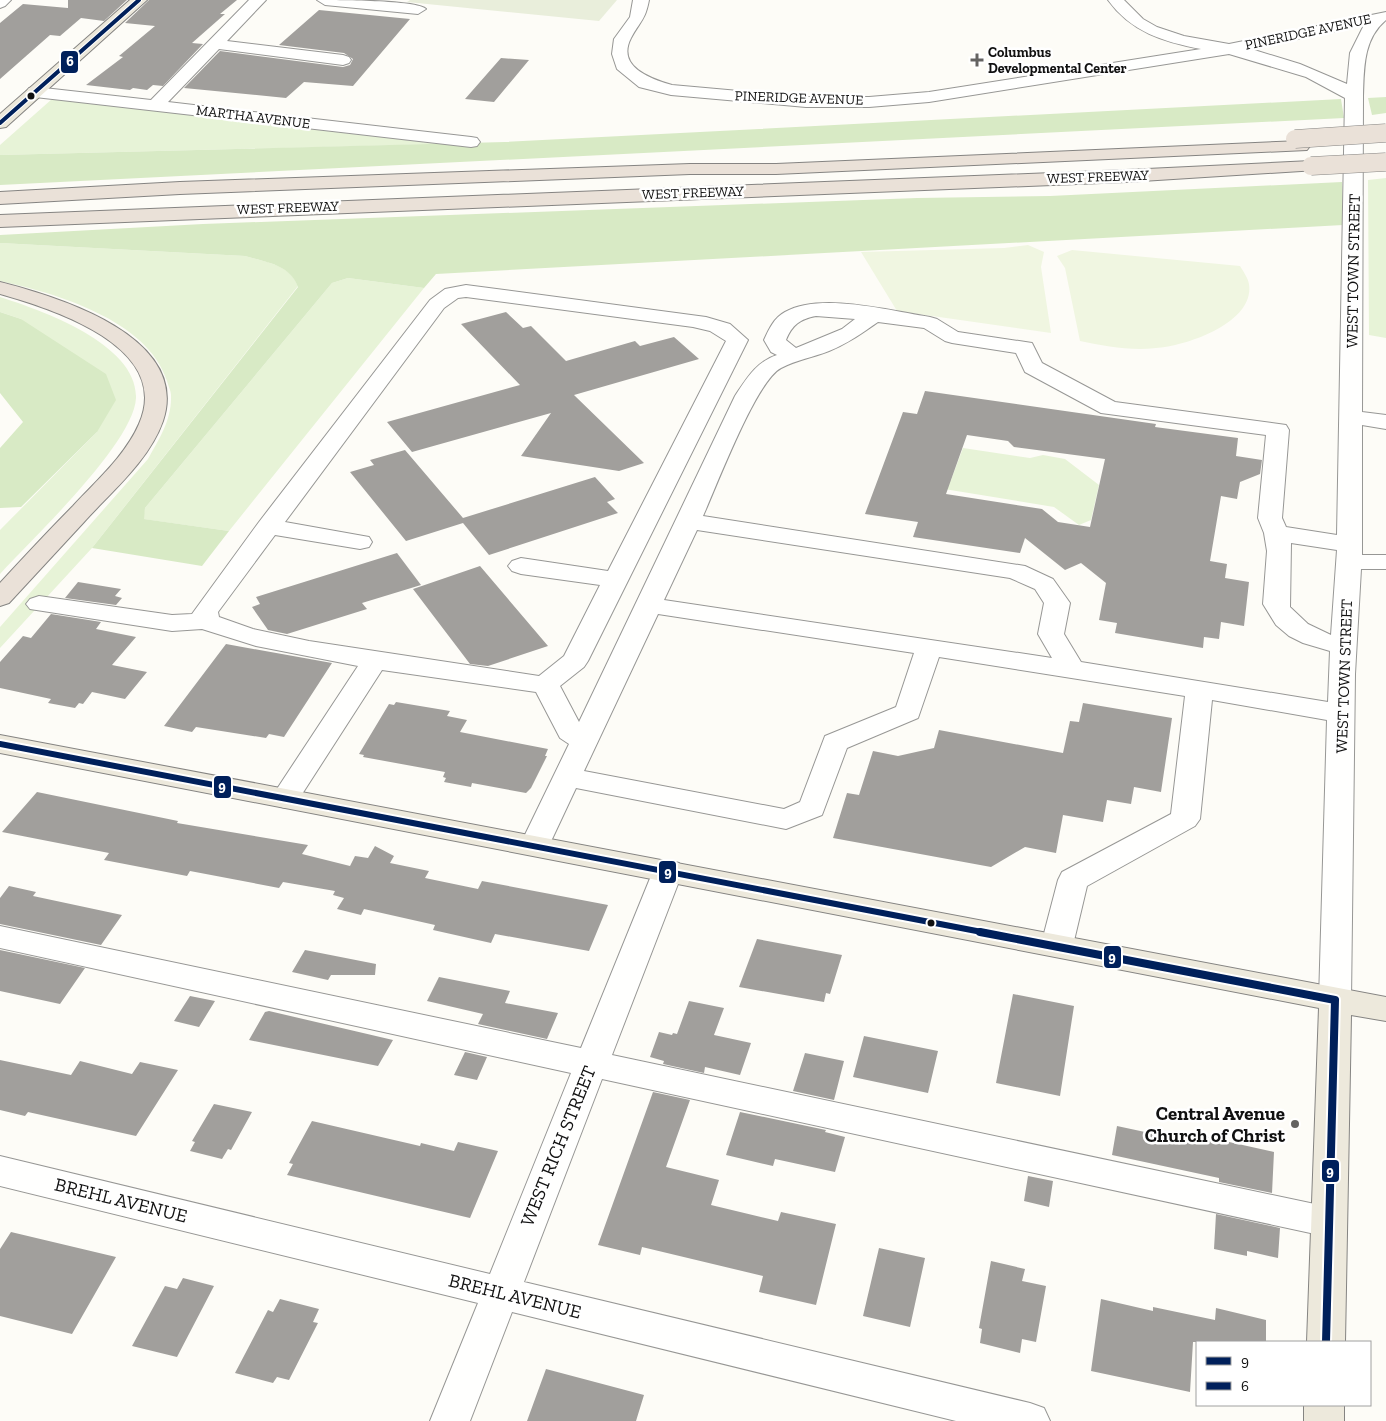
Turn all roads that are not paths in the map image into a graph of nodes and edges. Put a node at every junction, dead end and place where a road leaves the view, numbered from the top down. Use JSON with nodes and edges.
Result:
{"nodes":[{"id":1,"x":3,"y":0,"type":"edge"},
{"id":2,"x":139,"y":0,"type":"edge"},
{"id":3,"x":258,"y":0,"type":"edge"},
{"id":4,"x":325,"y":0,"type":"edge"},
{"id":5,"x":641,"y":0,"type":"edge"},
{"id":6,"x":1116,"y":0,"type":"edge"},
{"id":7,"x":0,"y":2,"type":"edge"},
{"id":8,"x":418,"y":9,"type":"dead end"},
{"id":9,"x":1383,"y":16,"type":"edge"},
{"id":10,"x":215,"y":44,"type":"junction"},
{"id":11,"x":1230,"y":49,"type":"junction"},
{"id":12,"x":343,"y":60,"type":"dead end"},
{"id":13,"x":35,"y":92,"type":"junction"},
{"id":14,"x":1354,"y":96,"type":"junction"},
{"id":15,"x":155,"y":106,"type":"junction"},
{"id":16,"x":0,"y":123,"type":"edge"},
{"id":17,"x":1386,"y":133,"type":"edge"},
{"id":18,"x":471,"y":142,"type":"dead end"},
{"id":19,"x":1298,"y":142,"type":"junction"},
{"id":20,"x":1386,"y":142,"type":"edge"},
{"id":21,"x":1386,"y":162,"type":"edge"},
{"id":22,"x":7,"y":198,"type":"edge"},
{"id":23,"x":0,"y":221,"type":"edge"},
{"id":24,"x":0,"y":288,"type":"edge"},
{"id":25,"x":874,"y":315,"type":"junction"},
{"id":26,"x":792,"y":355,"type":"junction"},
{"id":27,"x":1351,"y":417,"type":"junction"},
{"id":28,"x":1386,"y":422,"type":"edge"},
{"id":29,"x":689,"y":521,"type":"junction"},
{"id":30,"x":268,"y":528,"type":"junction"},
{"id":31,"x":1276,"y":533,"type":"junction"},
{"id":32,"x":360,"y":542,"type":"dead end"},
{"id":33,"x":1349,"y":553,"type":"junction"},
{"id":34,"x":1386,"y":562,"type":"edge"},
{"id":35,"x":521,"y":566,"type":"dead end"},
{"id":36,"x":616,"y":580,"type":"junction"},
{"id":37,"x":0,"y":598,"type":"edge"},
{"id":38,"x":40,"y":604,"type":"dead end"},
{"id":39,"x":649,"y":605,"type":"junction"},
{"id":40,"x":206,"y":621,"type":"junction"},
{"id":41,"x":1344,"y":646,"type":"junction"},
{"id":42,"x":929,"y":647,"type":"junction"},
{"id":43,"x":375,"y":660,"type":"junction"},
{"id":44,"x":1072,"y":668,"type":"junction"},
{"id":45,"x":544,"y":685,"type":"junction"},
{"id":46,"x":1199,"y":690,"type":"junction"},
{"id":47,"x":1341,"y":713,"type":"junction"},
{"id":48,"x":584,"y":741,"type":"junction"},
{"id":49,"x":0,"y":744,"type":"edge"},
{"id":50,"x":567,"y":777,"type":"junction"},
{"id":51,"x":285,"y":798,"type":"junction"},
{"id":52,"x":535,"y":845,"type":"junction"},
{"id":53,"x":668,"y":871,"type":"junction"},
{"id":54,"x":0,"y":937,"type":"edge"},
{"id":55,"x":1057,"y":945,"type":"junction"},
{"id":56,"x":1334,"y":1000,"type":"junction"},
{"id":57,"x":1386,"y":1009,"type":"edge"},
{"id":58,"x":591,"y":1064,"type":"junction"},
{"id":59,"x":0,"y":1171,"type":"edge"},
{"id":60,"x":1329,"y":1222,"type":"junction"},
{"id":61,"x":500,"y":1292,"type":"junction"},
{"id":62,"x":1326,"y":1341,"type":"edge"},
{"id":63,"x":1324,"y":1406,"type":"edge"},
{"id":64,"x":450,"y":1421,"type":"edge"},
{"id":65,"x":1030,"y":1421,"type":"edge"},
{"id":66,"x":1324,"y":1421,"type":"edge"}],
"edges":[{"from":1,"to":7,"type":"street"},
{"from":2,"to":13,"type":"main road"},
{"from":3,"to":10,"type":"street"},
{"from":4,"to":8,"type":"street"},
{"from":5,"to":11,"type":"street","name":"PINERIDGE AVENUE"},
{"from":6,"to":11,"type":"street"},
{"from":9,"to":11,"type":"street","name":"PINERIDGE AVENUE"},
{"from":9,"to":14,"type":"street","name":"WEST TOWN STREET"},
{"from":10,"to":12,"type":"street"},
{"from":10,"to":15,"type":"street"},
{"from":11,"to":14,"type":"street","name":"PINERIDGE AVENUE"},
{"from":13,"to":15,"type":"street","name":"MARTHA AVENUE"},
{"from":13,"to":16,"type":"main road"},
{"from":14,"to":27,"type":"street","name":"WEST TOWN STREET"},
{"from":15,"to":18,"type":"street","name":"MARTHA AVENUE"},
{"from":17,"to":19,"type":"highway","bridge":true},
{"from":19,"to":20,"type":"highway","name":"WEST FREEWAY"},
{"from":19,"to":22,"type":"highway","name":"WEST FREEWAY"},
{"from":21,"to":23,"type":"highway","name":"WEST FREEWAY","bridge":true},
{"from":24,"to":37,"type":"highway"},
{"from":25,"to":26,"type":"street"},
{"from":25,"to":26,"type":"street"},
{"from":25,"to":31,"type":"street"},
{"from":26,"to":29,"type":"street"},
{"from":27,"to":28,"type":"street"},
{"from":27,"to":33,"type":"street","name":"WEST TOWN STREET"},
{"from":29,"to":39,"type":"street"},
{"from":29,"to":44,"type":"street"},
{"from":30,"to":32,"type":"street"},
{"from":30,"to":36,"type":"street"},
{"from":30,"to":40,"type":"street"},
{"from":31,"to":33,"type":"street"},
{"from":31,"to":41,"type":"street"},
{"from":33,"to":34,"type":"street"},
{"from":33,"to":41,"type":"street","name":"WEST TOWN STREET"},
{"from":35,"to":36,"type":"street"},
{"from":36,"to":45,"type":"street"},
{"from":38,"to":40,"type":"street"},
{"from":39,"to":42,"type":"street"},
{"from":39,"to":48,"type":"street"},
{"from":40,"to":43,"type":"street"},
{"from":41,"to":47,"type":"street","name":"WEST TOWN STREET"},
{"from":42,"to":44,"type":"street"},
{"from":42,"to":50,"type":"street"},
{"from":43,"to":45,"type":"street"},
{"from":43,"to":51,"type":"street"},
{"from":44,"to":46,"type":"street"},
{"from":45,"to":48,"type":"street"},
{"from":46,"to":47,"type":"street"},
{"from":46,"to":55,"type":"street"},
{"from":47,"to":56,"type":"street","name":"WEST TOWN STREET"},
{"from":48,"to":50,"type":"street"},
{"from":49,"to":51,"type":"main road"},
{"from":50,"to":52,"type":"street"},
{"from":51,"to":52,"type":"main road"},
{"from":52,"to":53,"type":"main road"},
{"from":53,"to":55,"type":"main road"},
{"from":53,"to":58,"type":"street","name":"WEST RICH STREET"},
{"from":54,"to":58,"type":"street"},
{"from":55,"to":56,"type":"main road"},
{"from":56,"to":57,"type":"main road"},
{"from":56,"to":60,"type":"main road","name":"WEST TOWN STREET"},
{"from":58,"to":60,"type":"street"},
{"from":58,"to":61,"type":"street","name":"WEST RICH STREET"},
{"from":59,"to":61,"type":"street","name":"BREHL AVENUE"},
{"from":60,"to":62,"type":"main road","name":"WEST TOWN STREET"},
{"from":61,"to":64,"type":"street","name":"WEST RICH STREET"},
{"from":61,"to":65,"type":"street","name":"BREHL AVENUE"},
{"from":63,"to":66,"type":"main road"}]}
